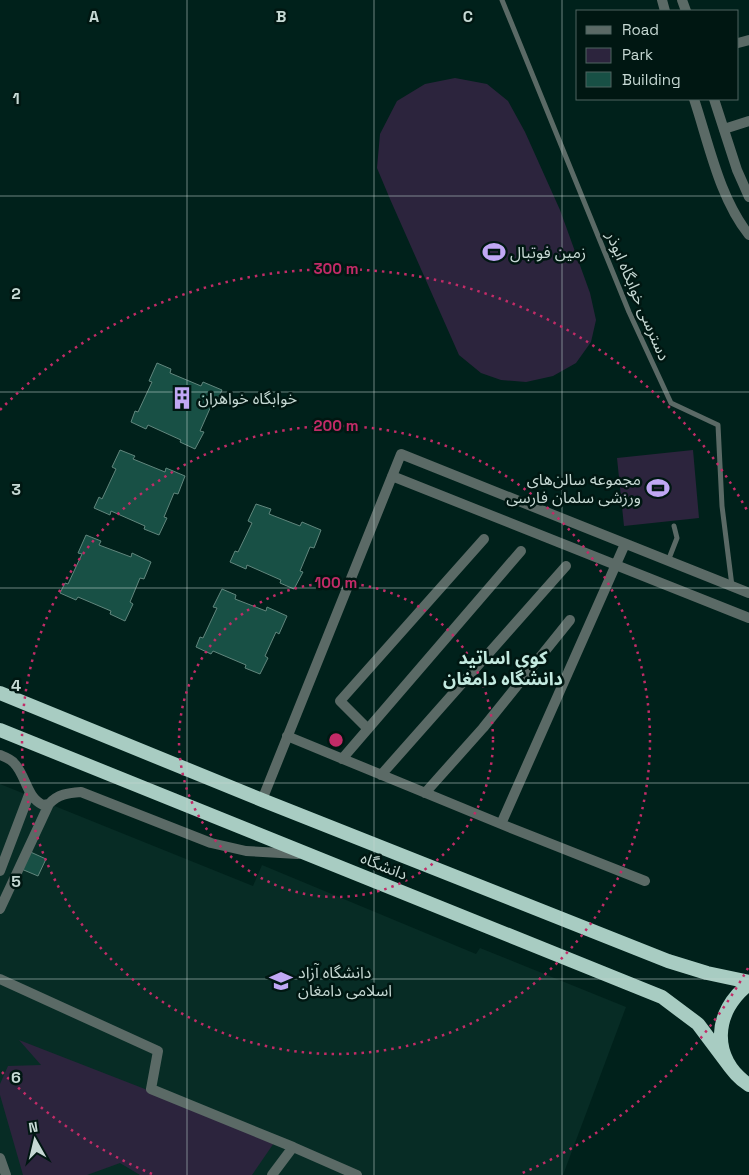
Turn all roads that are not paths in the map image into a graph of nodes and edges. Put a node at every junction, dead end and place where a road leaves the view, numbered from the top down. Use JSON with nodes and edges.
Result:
{"nodes":[{"id":1,"x":502,"y":0,"type":"edge"},
{"id":2,"x":694,"y":100,"type":"edge"},
{"id":3,"x":714,"y":100,"type":"edge"},
{"id":4,"x":749,"y":120,"type":"edge"},
{"id":5,"x":724,"y":129,"type":"junction"},
{"id":6,"x":749,"y":197,"type":"edge"},
{"id":7,"x":749,"y":235,"type":"edge"},
{"id":8,"x":392,"y":476,"type":"junction"},
{"id":9,"x":674,"y":526,"type":"dead end"},
{"id":10,"x":484,"y":539,"type":"dead end"},
{"id":11,"x":625,"y":544,"type":"junction"},
{"id":12,"x":521,"y":551,"type":"dead end"},
{"id":13,"x":668,"y":561,"type":"junction"},
{"id":14,"x":566,"y":566,"type":"dead end"},
{"id":15,"x":617,"y":566,"type":"junction"},
{"id":16,"x":732,"y":587,"type":"junction"},
{"id":17,"x":749,"y":593,"type":"edge"},
{"id":18,"x":749,"y":618,"type":"edge"},
{"id":19,"x":570,"y":620,"type":"dead end"},
{"id":20,"x":0,"y":693,"type":"edge"},
{"id":21,"x":368,"y":729,"type":"junction"},
{"id":22,"x":0,"y":730,"type":"edge"},
{"id":23,"x":287,"y":736,"type":"junction"},
{"id":24,"x":0,"y":755,"type":"edge"},
{"id":25,"x":342,"y":759,"type":"junction"},
{"id":26,"x":381,"y":775,"type":"junction"},
{"id":27,"x":30,"y":792,"type":"junction"},
{"id":28,"x":425,"y":793,"type":"junction"},
{"id":29,"x":262,"y":800,"type":"junction"},
{"id":30,"x":49,"y":804,"type":"junction"},
{"id":31,"x":501,"y":824,"type":"junction"},
{"id":32,"x":306,"y":854,"type":"junction"},
{"id":33,"x":0,"y":870,"type":"edge"},
{"id":34,"x":645,"y":881,"type":"dead end"},
{"id":35,"x":0,"y":909,"type":"edge"},
{"id":36,"x":0,"y":979,"type":"edge"},
{"id":37,"x":749,"y":983,"type":"edge"},
{"id":38,"x":731,"y":1068,"type":"junction"},
{"id":39,"x":746,"y":1085,"type":"edge"},
{"id":40,"x":292,"y":1147,"type":"junction"},
{"id":41,"x":0,"y":1158,"type":"edge"},
{"id":42,"x":6,"y":1175,"type":"edge"},
{"id":43,"x":272,"y":1175,"type":"edge"},
{"id":44,"x":357,"y":1175,"type":"edge"}],
"edges":[{"from":1,"to":16,"type":"lane","name":"دسترسی خوابگاه ابوذر"},
{"from":2,"to":7,"type":"street"},
{"from":3,"to":5,"type":"street"},
{"from":4,"to":5,"type":"street"},
{"from":5,"to":6,"type":"street"},
{"from":8,"to":11,"type":"street"},
{"from":8,"to":15,"type":"street"},
{"from":8,"to":23,"type":"street"},
{"from":9,"to":13,"type":"lane"},
{"from":10,"to":21,"type":"street"},
{"from":11,"to":13,"type":"street"},
{"from":11,"to":15,"type":"street"},
{"from":12,"to":21,"type":"street"},
{"from":13,"to":16,"type":"street"},
{"from":14,"to":26,"type":"street"},
{"from":15,"to":18,"type":"street"},
{"from":15,"to":31,"type":"street"},
{"from":16,"to":17,"type":"street"},
{"from":19,"to":28,"type":"street"},
{"from":20,"to":29,"type":"highway","name":"دانشگاه"},
{"from":21,"to":25,"type":"street"},
{"from":22,"to":32,"type":"highway","name":"دانشگاه"},
{"from":23,"to":25,"type":"street"},
{"from":23,"to":29,"type":"street"},
{"from":24,"to":27,"type":"street"},
{"from":25,"to":26,"type":"street"},
{"from":26,"to":28,"type":"street"},
{"from":27,"to":30,"type":"street"},
{"from":27,"to":33,"type":"street"},
{"from":28,"to":31,"type":"street"},
{"from":29,"to":37,"type":"highway","name":"دانشگاه"},
{"from":30,"to":32,"type":"street"},
{"from":30,"to":35,"type":"street"},
{"from":31,"to":34,"type":"street"},
{"from":32,"to":38,"type":"highway","name":"دانشگاه"},
{"from":36,"to":40,"type":"street"},
{"from":37,"to":38,"type":"highway"},
{"from":38,"to":39,"type":"highway","name":"دانشگاه"},
{"from":40,"to":43,"type":"street"},
{"from":40,"to":44,"type":"street"},
{"from":41,"to":42,"type":"street"}]}
